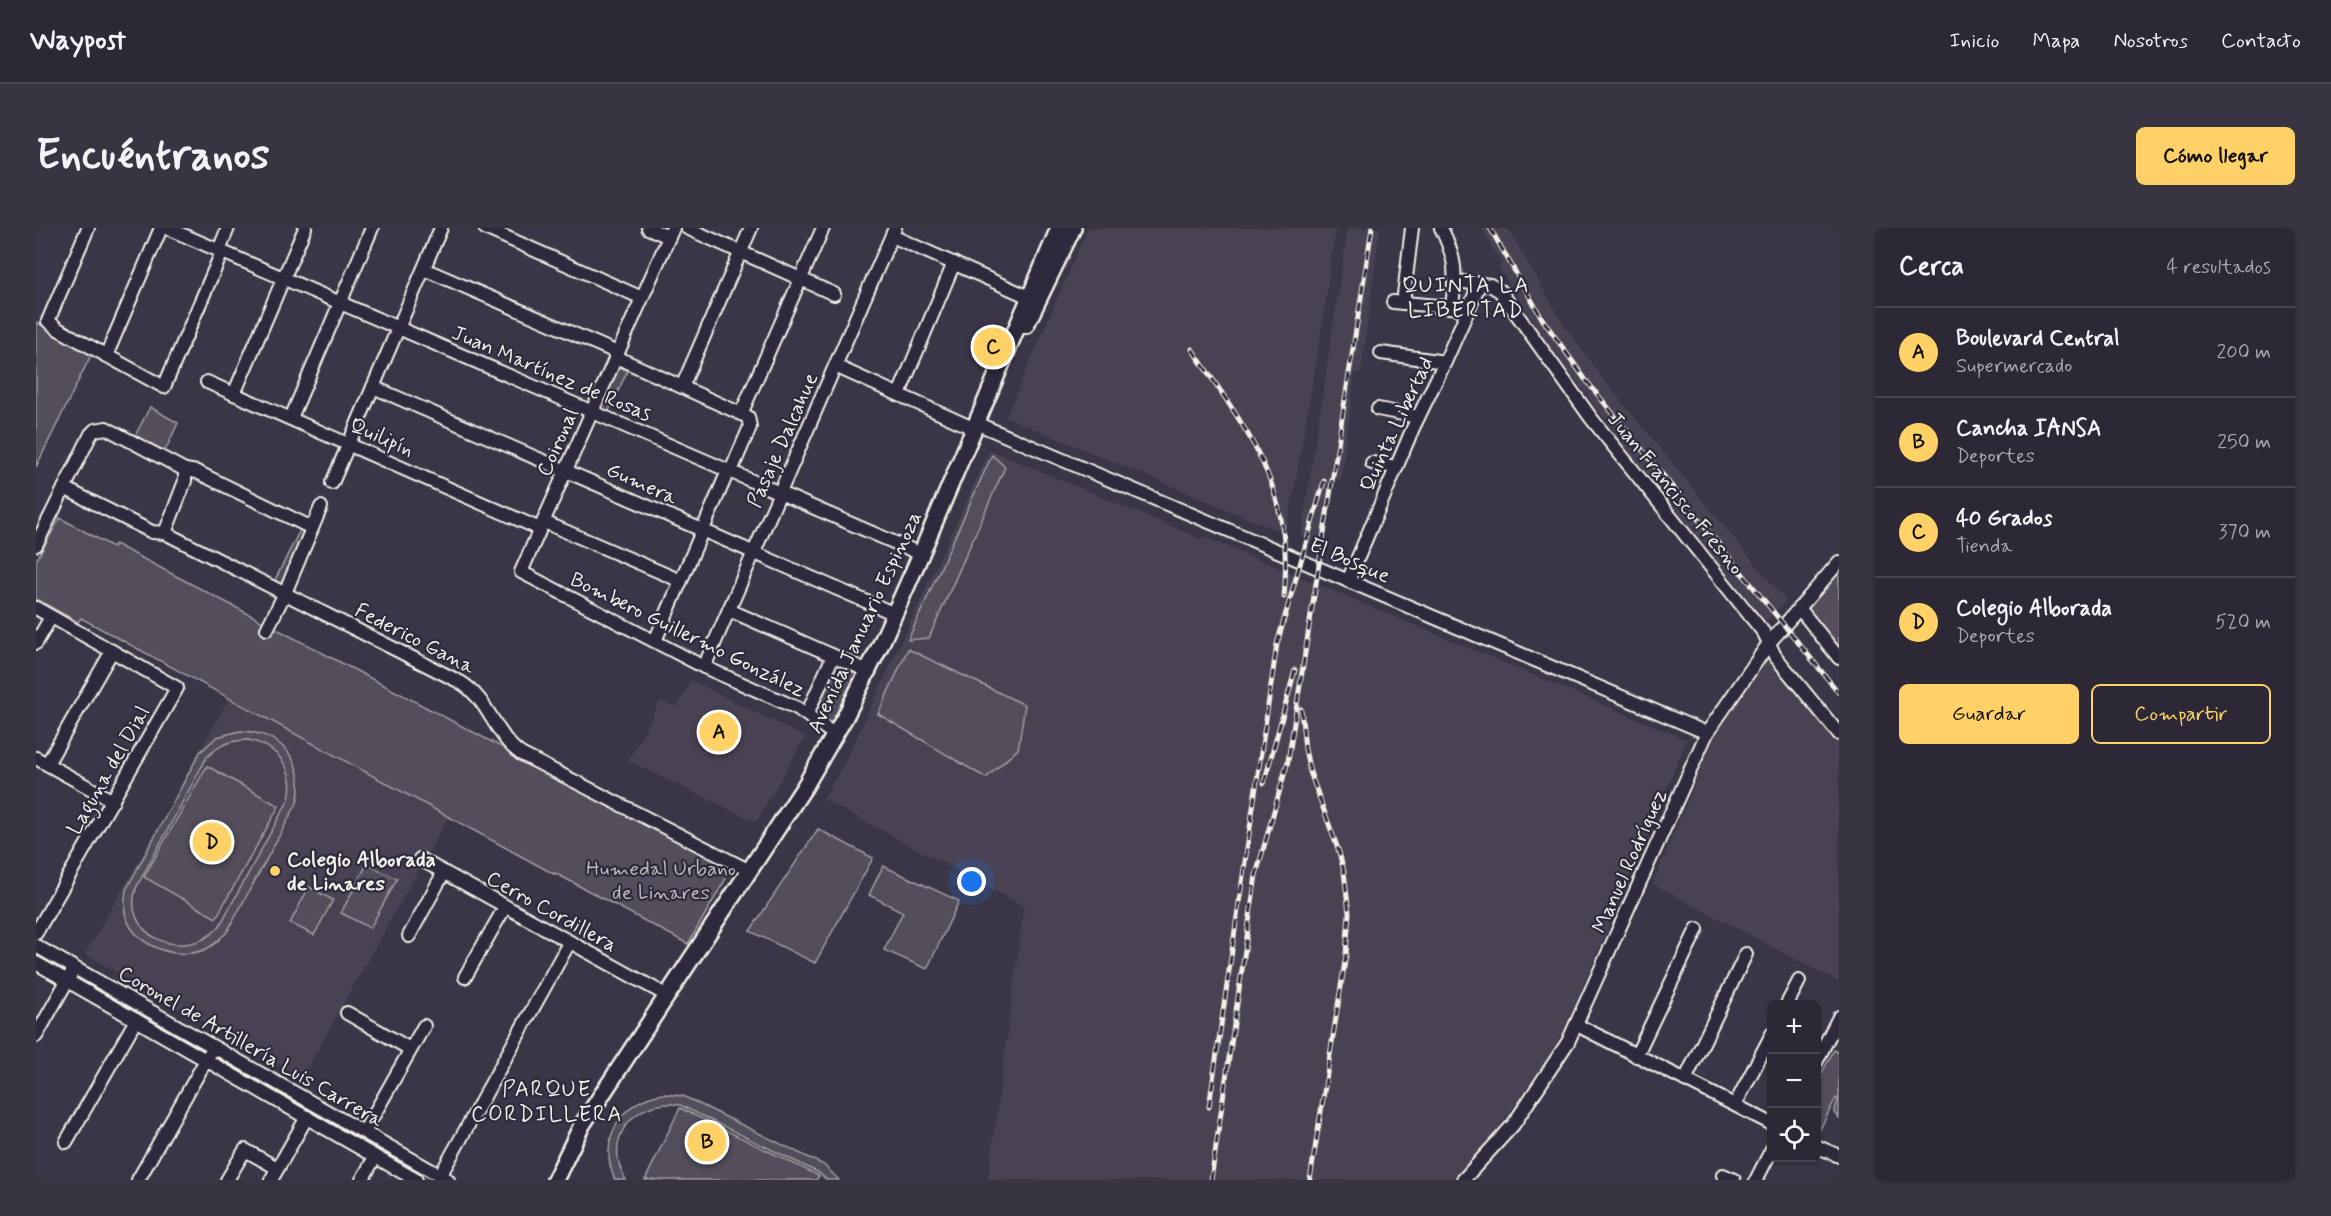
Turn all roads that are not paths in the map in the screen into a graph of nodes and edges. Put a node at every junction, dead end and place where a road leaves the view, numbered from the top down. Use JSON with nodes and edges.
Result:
{"nodes":[{"id":1,"x":88,"y":228,"type":"edge"},
{"id":2,"x":161,"y":228,"type":"edge"},
{"id":3,"x":167,"y":228,"type":"edge"},
{"id":4,"x":228,"y":228,"type":"edge"},
{"id":5,"x":305,"y":228,"type":"edge"},
{"id":6,"x":372,"y":228,"type":"edge"},
{"id":7,"x":441,"y":228,"type":"edge"},
{"id":8,"x":485,"y":228,"type":"edge"},
{"id":9,"x":648,"y":228,"type":"edge"},
{"id":10,"x":687,"y":228,"type":"edge"},
{"id":11,"x":751,"y":228,"type":"edge"},
{"id":12,"x":823,"y":228,"type":"edge"},
{"id":13,"x":1074,"y":228,"type":"edge"},
{"id":14,"x":1412,"y":228,"type":"edge"},
{"id":15,"x":1441,"y":228,"type":"edge"},
{"id":16,"x":1055,"y":229,"type":"edge"},
{"id":17,"x":671,"y":232,"type":"edge"},
{"id":18,"x":894,"y":232,"type":"edge"},
{"id":19,"x":220,"y":251,"type":"junction"},
{"id":20,"x":741,"y":252,"type":"junction"},
{"id":21,"x":954,"y":263,"type":"junction"},
{"id":22,"x":424,"y":269,"type":"junction"},
{"id":23,"x":284,"y":278,"type":"junction"},
{"id":24,"x":800,"y":280,"type":"junction"},
{"id":25,"x":1455,"y":281,"type":"junction"},
{"id":26,"x":1480,"y":283,"type":"junction"},
{"id":27,"x":834,"y":294,"type":"dead end"},
{"id":28,"x":1029,"y":297,"type":"junction"},
{"id":29,"x":642,"y":298,"type":"junction"},
{"id":30,"x":340,"y":303,"type":"junction"},
{"id":31,"x":1452,"y":308,"type":"junction"},
{"id":32,"x":1469,"y":309,"type":"junction"},
{"id":33,"x":399,"y":328,"type":"junction"},
{"id":34,"x":1380,"y":353,"type":"dead end"},
{"id":35,"x":617,"y":355,"type":"junction"},
{"id":36,"x":106,"y":356,"type":"junction"},
{"id":37,"x":1445,"y":362,"type":"junction"},
{"id":38,"x":835,"y":366,"type":"junction"},
{"id":39,"x":998,"y":375,"type":"junction"},
{"id":40,"x":207,"y":382,"type":"dead end"},
{"id":41,"x":373,"y":387,"type":"junction"},
{"id":42,"x":682,"y":387,"type":"junction"},
{"id":43,"x":234,"y":394,"type":"junction"},
{"id":44,"x":899,"y":394,"type":"junction"},
{"id":45,"x":1378,"y":409,"type":"dead end"},
{"id":46,"x":592,"y":412,"type":"junction"},
{"id":47,"x":741,"y":414,"type":"junction"},
{"id":48,"x":1418,"y":417,"type":"junction"},
{"id":49,"x":291,"y":418,"type":"junction"},
{"id":50,"x":976,"y":427,"type":"junction"},
{"id":51,"x":349,"y":444,"type":"junction"},
{"id":52,"x":1372,"y":463,"type":"dead end"},
{"id":53,"x":1396,"y":467,"type":"junction"},
{"id":54,"x":185,"y":470,"type":"junction"},
{"id":55,"x":566,"y":471,"type":"junction"},
{"id":56,"x":729,"y":471,"type":"junction"},
{"id":57,"x":332,"y":483,"type":"dead end"},
{"id":58,"x":64,"y":488,"type":"junction"},
{"id":59,"x":780,"y":493,"type":"junction"},
{"id":60,"x":321,"y":507,"type":"dead end"},
{"id":61,"x":542,"y":525,"type":"junction"},
{"id":62,"x":312,"y":528,"type":"junction"},
{"id":63,"x":703,"y":530,"type":"junction"},
{"id":64,"x":165,"y":532,"type":"junction"},
{"id":65,"x":36,"y":545,"type":"edge"},
{"id":66,"x":754,"y":553,"type":"junction"},
{"id":67,"x":921,"y":554,"type":"junction"},
{"id":68,"x":1839,"y":562,"type":"edge"},
{"id":69,"x":521,"y":572,"type":"joint"},
{"id":70,"x":681,"y":581,"type":"junction"},
{"id":71,"x":1348,"y":581,"type":"junction"},
{"id":72,"x":285,"y":593,"type":"junction"},
{"id":73,"x":36,"y":608,"type":"edge"},
{"id":74,"x":1798,"y":608,"type":"junction"},
{"id":75,"x":729,"y":610,"type":"junction"},
{"id":76,"x":895,"y":614,"type":"junction"},
{"id":77,"x":51,"y":617,"type":"junction"},
{"id":78,"x":267,"y":629,"type":"dead end"},
{"id":79,"x":655,"y":641,"type":"junction"},
{"id":80,"x":36,"y":643,"type":"edge"},
{"id":81,"x":1769,"y":643,"type":"junction"},
{"id":82,"x":112,"y":651,"type":"junction"},
{"id":83,"x":833,"y":656,"type":"junction"},
{"id":84,"x":1839,"y":658,"type":"edge"},
{"id":85,"x":704,"y":668,"type":"junction"},
{"id":86,"x":868,"y":671,"type":"junction"},
{"id":87,"x":807,"y":714,"type":"junction"},
{"id":88,"x":1707,"y":733,"type":"junction"},
{"id":89,"x":1839,"y":734,"type":"edge"},
{"id":90,"x":835,"y":735,"type":"junction"},
{"id":91,"x":42,"y":761,"type":"edge"},
{"id":92,"x":113,"y":801,"type":"junction"},
{"id":93,"x":420,"y":859,"type":"dead end"},
{"id":94,"x":750,"y":871,"type":"junction"},
{"id":95,"x":443,"y":874,"type":"junction"},
{"id":96,"x":505,"y":906,"type":"junction"},
{"id":97,"x":1696,"y":929,"type":"dead end"},
{"id":98,"x":36,"y":933,"type":"edge"},
{"id":99,"x":409,"y":936,"type":"dead end"},
{"id":100,"x":569,"y":943,"type":"junction"},
{"id":101,"x":36,"y":946,"type":"edge"},
{"id":102,"x":1746,"y":954,"type":"dead end"},
{"id":103,"x":36,"y":963,"type":"edge"},
{"id":104,"x":75,"y":968,"type":"junction"},
{"id":105,"x":465,"y":977,"type":"dead end"},
{"id":106,"x":67,"y":981,"type":"junction"},
{"id":107,"x":1799,"y":981,"type":"dead end"},
{"id":108,"x":666,"y":995,"type":"junction"},
{"id":109,"x":1790,"y":1000,"type":"edge"},
{"id":110,"x":347,"y":1013,"type":"dead end"},
{"id":111,"x":1839,"y":1017,"type":"edge"},
{"id":112,"x":136,"y":1020,"type":"junction"},
{"id":113,"x":1577,"y":1025,"type":"junction"},
{"id":114,"x":424,"y":1026,"type":"dead end"},
{"id":115,"x":36,"y":1036,"type":"edge"},
{"id":116,"x":1834,"y":1041,"type":"edge"},
{"id":117,"x":1767,"y":1044,"type":"edge"},
{"id":118,"x":213,"y":1047,"type":"junction"},
{"id":119,"x":410,"y":1049,"type":"junction"},
{"id":120,"x":1636,"y":1056,"type":"junction"},
{"id":121,"x":1821,"y":1056,"type":"edge"},
{"id":122,"x":206,"y":1060,"type":"junction"},
{"id":123,"x":1685,"y":1080,"type":"junction"},
{"id":124,"x":1735,"y":1105,"type":"junction"},
{"id":125,"x":307,"y":1118,"type":"junction"},
{"id":126,"x":1767,"y":1121,"type":"edge"},
{"id":127,"x":364,"y":1132,"type":"junction"},
{"id":128,"x":66,"y":1142,"type":"dead end"},
{"id":129,"x":1821,"y":1148,"type":"edge"},
{"id":130,"x":402,"y":1154,"type":"junction"},
{"id":131,"x":375,"y":1156,"type":"junction"},
{"id":132,"x":1839,"y":1156,"type":"edge"},
{"id":133,"x":1767,"y":1159,"type":"edge"},
{"id":134,"x":393,"y":1167,"type":"junction"},
{"id":135,"x":277,"y":1168,"type":"junction"},
{"id":136,"x":444,"y":1178,"type":"edge"},
{"id":137,"x":138,"y":1180,"type":"edge"},
{"id":138,"x":227,"y":1180,"type":"edge"},
{"id":139,"x":271,"y":1180,"type":"edge"},
{"id":140,"x":362,"y":1180,"type":"edge"},
{"id":141,"x":416,"y":1180,"type":"edge"},
{"id":142,"x":555,"y":1180,"type":"edge"},
{"id":143,"x":1463,"y":1180,"type":"edge"},
{"id":144,"x":1756,"y":1180,"type":"edge"}],
"edges":[{"from":1,"to":36,"type":"street"},
{"from":2,"to":36,"type":"street"},
{"from":3,"to":19,"type":"street","name":"Juan Martínez de Rosas"},
{"from":4,"to":19,"type":"street"},
{"from":5,"to":23,"type":"street"},
{"from":6,"to":30,"type":"street"},
{"from":7,"to":22,"type":"street"},
{"from":8,"to":29,"type":"street"},
{"from":9,"to":17,"type":"street"},
{"from":10,"to":20,"type":"street"},
{"from":11,"to":20,"type":"street"},
{"from":12,"to":24,"type":"street"},
{"from":13,"to":39,"type":"main road","name":"Avenida Januario Espinoza"},
{"from":14,"to":31,"type":"street"},
{"from":15,"to":25,"type":"street"},
{"from":16,"to":28,"type":"main road","name":"Avenida Januario Espinoza"},
{"from":17,"to":29,"type":"street","name":"Coironal"},
{"from":18,"to":21,"type":"street"},
{"from":18,"to":38,"type":"street","name":"Pasaje Dalcahue"},
{"from":19,"to":23,"type":"street","name":"Juan Martínez de Rosas"},
{"from":19,"to":36,"type":"street"},
{"from":20,"to":24,"type":"street"},
{"from":20,"to":42,"type":"street"},
{"from":21,"to":28,"type":"street"},
{"from":21,"to":44,"type":"street"},
{"from":22,"to":33,"type":"street"},
{"from":22,"to":35,"type":"street"},
{"from":23,"to":30,"type":"street","name":"Juan Martínez de Rosas"},
{"from":23,"to":43,"type":"street"},
{"from":24,"to":27,"type":"street"},
{"from":24,"to":47,"type":"street"},
{"from":25,"to":26,"type":"street"},
{"from":25,"to":31,"type":"street"},
{"from":26,"to":32,"type":"street","name":"Quinta Libertad"},
{"from":26,"to":81,"type":"street","name":"Juan Francisco Fresno"},
{"from":28,"to":39,"type":"main road","name":"Avenida Januario Espinoza"},
{"from":29,"to":35,"type":"street","name":"Coironal"},
{"from":30,"to":33,"type":"street","name":"Juan Martínez de Rosas"},
{"from":30,"to":49,"type":"street"},
{"from":31,"to":32,"type":"street"},
{"from":32,"to":37,"type":"street","name":"Quinta Libertad"},
{"from":33,"to":41,"type":"street"},
{"from":33,"to":46,"type":"street","name":"Juan Martínez de Rosas"},
{"from":34,"to":37,"type":"street"},
{"from":35,"to":42,"type":"street"},
{"from":35,"to":46,"type":"street","name":"Coironal"},
{"from":37,"to":48,"type":"street","name":"Quinta Libertad"},
{"from":38,"to":44,"type":"street","name":"El Bosque"},
{"from":38,"to":59,"type":"street","name":"Pasaje Dalcahue"},
{"from":39,"to":50,"type":"main road","name":"Avenida Januario Espinoza"},
{"from":40,"to":43,"type":"street","name":"Quilipín"},
{"from":41,"to":51,"type":"street"},
{"from":41,"to":55,"type":"street","name":"Gumera"},
{"from":42,"to":47,"type":"street"},
{"from":43,"to":49,"type":"street","name":"Quilipín"},
{"from":44,"to":50,"type":"street","name":"El Bosque"},
{"from":45,"to":48,"type":"street"},
{"from":46,"to":55,"type":"street","name":"Coironal"},
{"from":46,"to":56,"type":"street","name":"Juan Martínez de Rosas"},
{"from":47,"to":56,"type":"street"},
{"from":48,"to":53,"type":"street","name":"Quinta Libertad"},
{"from":49,"to":51,"type":"street","name":"Quilipín"},
{"from":50,"to":67,"type":"main road","name":"Avenida Januario Espinoza"},
{"from":50,"to":71,"type":"street","name":"El Bosque"},
{"from":51,"to":57,"type":"street"},
{"from":51,"to":61,"type":"street","name":"Quilipín"},
{"from":52,"to":53,"type":"street"},
{"from":53,"to":71,"type":"street","name":"Quinta Libertad"},
{"from":54,"to":58,"type":"street"},
{"from":54,"to":62,"type":"street"},
{"from":54,"to":64,"type":"street"},
{"from":55,"to":61,"type":"street","name":"Coironal"},
{"from":55,"to":63,"type":"street","name":"Gumera"},
{"from":56,"to":59,"type":"street","name":"Juan Martínez de Rosas"},
{"from":56,"to":63,"type":"street"},
{"from":58,"to":64,"type":"street","name":"Federico Gana"},
{"from":58,"to":65,"type":"street"},
{"from":59,"to":66,"type":"street","name":"Pasaje Dalcahue"},
{"from":59,"to":67,"type":"street","name":"Juan Martínez de Rosas"},
{"from":60,"to":62,"type":"street"},
{"from":61,"to":69,"type":"street","name":"Coironal"},
{"from":61,"to":70,"type":"street","name":"Quilipín"},
{"from":62,"to":72,"type":"street"},
{"from":63,"to":66,"type":"street","name":"Gumera"},
{"from":63,"to":70,"type":"street"},
{"from":64,"to":72,"type":"street","name":"Federico Gana"},
{"from":66,"to":75,"type":"street","name":"Pasaje Dalcahue"},
{"from":66,"to":76,"type":"street","name":"Gumera"},
{"from":67,"to":76,"type":"main road","name":"Avenida Januario Espinoza"},
{"from":68,"to":74,"type":"street","name":"Manuel Rodríguez"},
{"from":69,"to":79,"type":"street","name":"Bombero Guillermo González"},
{"from":70,"to":79,"type":"street"},
{"from":71,"to":88,"type":"street","name":"El Bosque"},
{"from":72,"to":78,"type":"street"},
{"from":72,"to":94,"type":"street","name":"Federico Gana"},
{"from":73,"to":77,"type":"street"},
{"from":74,"to":81,"type":"street","name":"Manuel Rodríguez"},
{"from":74,"to":84,"type":"street"},
{"from":75,"to":83,"type":"street"},
{"from":75,"to":85,"type":"street","name":"Pasaje Dalcahue"},
{"from":76,"to":86,"type":"main road","name":"Avenida Januario Espinoza"},
{"from":77,"to":80,"type":"street"},
{"from":77,"to":82,"type":"street"},
{"from":79,"to":85,"type":"street","name":"Bombero Guillermo González"},
{"from":81,"to":88,"type":"street","name":"Manuel Rodríguez"},
{"from":81,"to":89,"type":"street","name":"Juan Francisco Fresno"},
{"from":82,"to":91,"type":"street"},
{"from":82,"to":92,"type":"street","name":"Laguna del Dial"},
{"from":83,"to":86,"type":"street"},
{"from":83,"to":87,"type":"street","name":"Avenida Januario Espinoza"},
{"from":85,"to":87,"type":"street","name":"Bombero Guillermo González"},
{"from":86,"to":90,"type":"main road","name":"Avenida Januario Espinoza"},
{"from":87,"to":90,"type":"street","name":"Bombero Guillermo González"},
{"from":88,"to":113,"type":"street","name":"Manuel Rodríguez"},
{"from":90,"to":94,"type":"main road","name":"Avenida Januario Espinoza"},
{"from":91,"to":92,"type":"street"},
{"from":92,"to":98,"type":"street","name":"Laguna del Dial"},
{"from":93,"to":95,"type":"street","name":"Cerro Cordillera"},
{"from":94,"to":108,"type":"main road","name":"Avenida Januario Espinoza"},
{"from":95,"to":96,"type":"street","name":"Cerro Cordillera"},
{"from":95,"to":99,"type":"street"},
{"from":96,"to":100,"type":"street","name":"Cerro Cordillera"},
{"from":96,"to":105,"type":"street"},
{"from":97,"to":120,"type":"street"},
{"from":100,"to":108,"type":"street","name":"Cerro Cordillera"},
{"from":100,"to":136,"type":"street"},
{"from":101,"to":104,"type":"street","name":"Coronel de Artillería Luis Carrera"},
{"from":102,"to":123,"type":"street"},
{"from":103,"to":106,"type":"street","name":"Coronel de Artillería Luis Carrera"},
{"from":104,"to":106,"type":"street"},
{"from":104,"to":118,"type":"street","name":"Coronel de Artillería Luis Carrera"},
{"from":106,"to":112,"type":"street","name":"Coronel de Artillería Luis Carrera"},
{"from":106,"to":115,"type":"street"},
{"from":107,"to":109,"type":"street"},
{"from":108,"to":142,"type":"main road","name":"Avenida Januario Espinoza"},
{"from":110,"to":119,"type":"street"},
{"from":111,"to":116,"type":"street"},
{"from":112,"to":122,"type":"street","name":"Coronel de Artillería Luis Carrera"},
{"from":112,"to":128,"type":"street"},
{"from":113,"to":120,"type":"street"},
{"from":113,"to":143,"type":"street","name":"Manuel Rodríguez"},
{"from":114,"to":119,"type":"street"},
{"from":116,"to":121,"type":"street"},
{"from":117,"to":124,"type":"street"},
{"from":118,"to":122,"type":"street"},
{"from":118,"to":127,"type":"street","name":"Coronel de Artillería Luis Carrera"},
{"from":119,"to":127,"type":"street"},
{"from":120,"to":123,"type":"street"},
{"from":122,"to":125,"type":"street","name":"Coronel de Artillería Luis Carrera"},
{"from":122,"to":137,"type":"street"},
{"from":123,"to":124,"type":"street"},
{"from":124,"to":126,"type":"street"},
{"from":125,"to":131,"type":"street","name":"Coronel de Artillería Luis Carrera"},
{"from":125,"to":135,"type":"street"},
{"from":127,"to":130,"type":"street","name":"Coronel de Artillería Luis Carrera"},
{"from":129,"to":132,"type":"street"},
{"from":130,"to":134,"type":"street"},
{"from":130,"to":136,"type":"street","name":"Coronel de Artillería Luis Carrera"},
{"from":131,"to":134,"type":"street","name":"Coronel de Artillería Luis Carrera"},
{"from":131,"to":140,"type":"street"},
{"from":133,"to":144,"type":"street"},
{"from":134,"to":141,"type":"street","name":"Coronel de Artillería Luis Carrera"},
{"from":135,"to":138,"type":"street"},
{"from":135,"to":139,"type":"street"}]}
